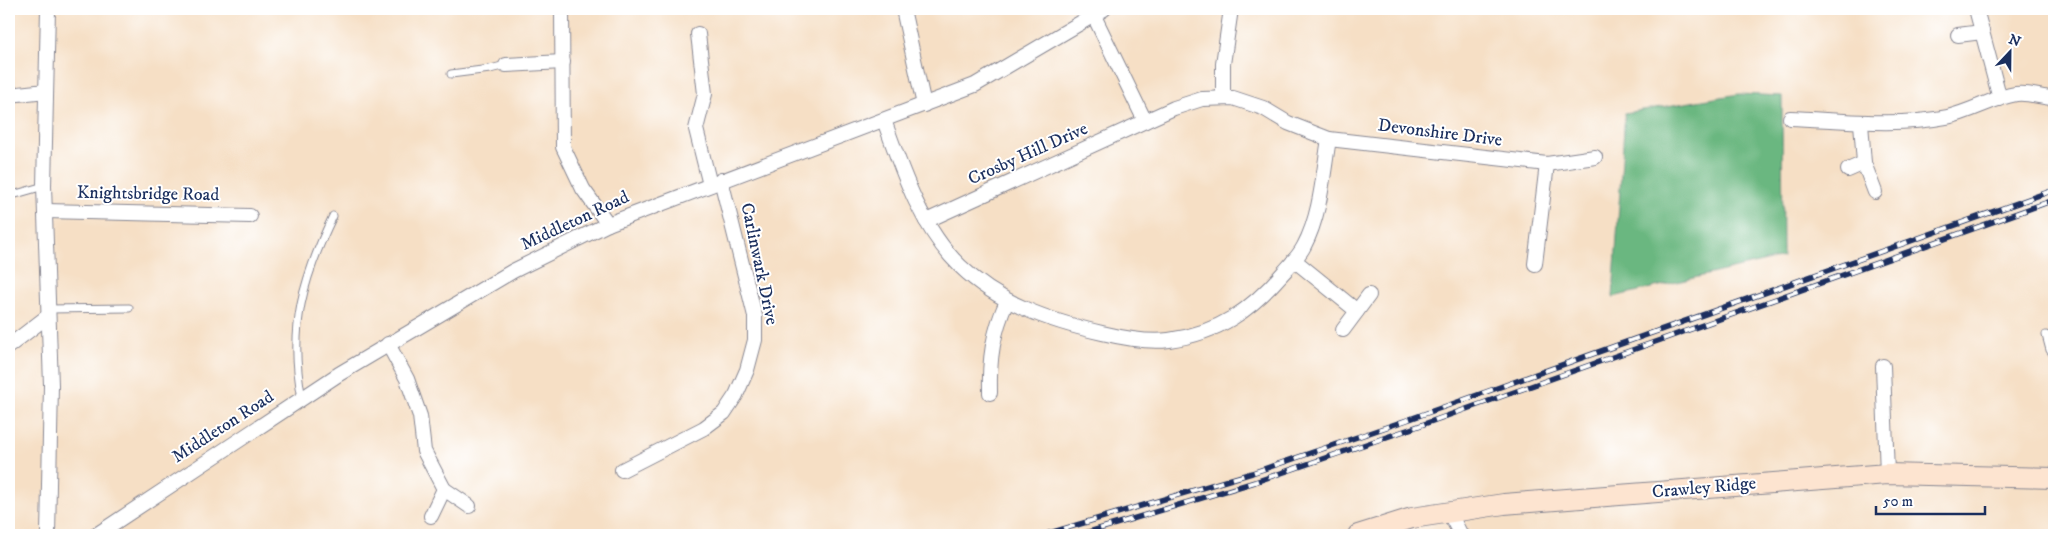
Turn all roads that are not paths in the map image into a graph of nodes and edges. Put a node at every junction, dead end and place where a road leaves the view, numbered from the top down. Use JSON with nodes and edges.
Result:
{"nodes":[{"id":1,"x":48,"y":9,"type":"edge"},
{"id":2,"x":562,"y":9,"type":"edge"},
{"id":3,"x":903,"y":9,"type":"edge"},
{"id":4,"x":1231,"y":9,"type":"edge"},
{"id":5,"x":1976,"y":9,"type":"edge"},
{"id":6,"x":1099,"y":13,"type":"edge"},
{"id":7,"x":1982,"y":32,"type":"junction"},
{"id":8,"x":698,"y":34,"type":"dead end"},
{"id":9,"x":1958,"y":35,"type":"dead end"},
{"id":10,"x":562,"y":62,"type":"junction"},
{"id":11,"x":506,"y":65,"type":"joint"},
{"id":12,"x":451,"y":74,"type":"dead end"},
{"id":13,"x":46,"y":91,"type":"junction"},
{"id":14,"x":9,"y":95,"type":"edge"},
{"id":15,"x":1223,"y":97,"type":"junction"},
{"id":16,"x":2054,"y":98,"type":"edge"},
{"id":17,"x":2000,"y":99,"type":"junction"},
{"id":18,"x":924,"y":105,"type":"junction"},
{"id":19,"x":1790,"y":118,"type":"dead end"},
{"id":20,"x":884,"y":120,"type":"junction"},
{"id":21,"x":1145,"y":121,"type":"junction"},
{"id":22,"x":1861,"y":123,"type":"junction"},
{"id":23,"x":1328,"y":140,"type":"junction"},
{"id":24,"x":1595,"y":156,"type":"dead end"},
{"id":25,"x":1864,"y":163,"type":"junction"},
{"id":26,"x":1547,"y":164,"type":"junction"},
{"id":27,"x":1848,"y":170,"type":"dead end"},
{"id":28,"x":715,"y":182,"type":"junction"},
{"id":29,"x":44,"y":186,"type":"junction"},
{"id":30,"x":1875,"y":192,"type":"dead end"},
{"id":31,"x":9,"y":196,"type":"edge"},
{"id":32,"x":46,"y":211,"type":"junction"},
{"id":33,"x":250,"y":216,"type":"dead end"},
{"id":34,"x":333,"y":216,"type":"dead end"},
{"id":35,"x":926,"y":221,"type":"junction"},
{"id":36,"x":608,"y":224,"type":"junction"},
{"id":37,"x":1294,"y":260,"type":"junction"},
{"id":38,"x":1536,"y":264,"type":"dead end"},
{"id":39,"x":1369,"y":295,"type":"dead end"},
{"id":40,"x":1007,"y":301,"type":"junction"},
{"id":41,"x":129,"y":308,"type":"dead end"},
{"id":42,"x":1357,"y":311,"type":"junction"},
{"id":43,"x":48,"y":313,"type":"junction"},
{"id":44,"x":1344,"y":330,"type":"dead end"},
{"id":45,"x":2046,"y":334,"type":"dead end"},
{"id":46,"x":388,"y":344,"type":"junction"},
{"id":47,"x":9,"y":346,"type":"edge"},
{"id":48,"x":2054,"y":355,"type":"edge"},
{"id":49,"x":1883,"y":366,"type":"dead end"},
{"id":50,"x":990,"y":392,"type":"dead end"},
{"id":51,"x":302,"y":398,"type":"junction"},
{"id":52,"x":622,"y":470,"type":"dead end"},
{"id":53,"x":1887,"y":474,"type":"junction"},
{"id":54,"x":2054,"y":478,"type":"edge"},
{"id":55,"x":444,"y":489,"type":"junction"},
{"id":56,"x":469,"y":506,"type":"dead end"},
{"id":57,"x":1450,"y":514,"type":"junction"},
{"id":58,"x":431,"y":516,"type":"dead end"},
{"id":59,"x":1383,"y":531,"type":"edge"},
{"id":60,"x":48,"y":535,"type":"edge"},
{"id":61,"x":96,"y":535,"type":"edge"},
{"id":62,"x":1358,"y":535,"type":"edge"},
{"id":63,"x":1461,"y":535,"type":"edge"}],
"edges":[{"from":1,"to":13,"type":"street"},
{"from":2,"to":10,"type":"street"},
{"from":3,"to":18,"type":"street"},
{"from":4,"to":15,"type":"street"},
{"from":5,"to":7,"type":"street"},
{"from":6,"to":18,"type":"street","name":"Middleton Road"},
{"from":6,"to":21,"type":"street"},
{"from":7,"to":9,"type":"street"},
{"from":7,"to":17,"type":"street"},
{"from":8,"to":28,"type":"street","name":"Carlinwark Drive"},
{"from":10,"to":11,"type":"street"},
{"from":10,"to":36,"type":"street"},
{"from":11,"to":12,"type":"lane"},
{"from":13,"to":14,"type":"street"},
{"from":13,"to":29,"type":"street"},
{"from":15,"to":21,"type":"street","name":"Crosby Hill Drive"},
{"from":15,"to":23,"type":"street","name":"Crosby Hill Drive"},
{"from":16,"to":17,"type":"street"},
{"from":17,"to":22,"type":"street"},
{"from":18,"to":20,"type":"street","name":"Middleton Road"},
{"from":19,"to":22,"type":"street"},
{"from":20,"to":28,"type":"street","name":"Middleton Road"},
{"from":20,"to":35,"type":"street"},
{"from":21,"to":35,"type":"street","name":"Crosby Hill Drive"},
{"from":22,"to":25,"type":"street"},
{"from":23,"to":26,"type":"street","name":"Devonshire Drive"},
{"from":23,"to":37,"type":"street"},
{"from":24,"to":26,"type":"street","name":"Devonshire Drive"},
{"from":25,"to":27,"type":"street"},
{"from":25,"to":30,"type":"street"},
{"from":26,"to":38,"type":"street"},
{"from":28,"to":36,"type":"street","name":"Middleton Road"},
{"from":28,"to":52,"type":"street","name":"Carlinwark Drive"},
{"from":29,"to":31,"type":"lane"},
{"from":29,"to":32,"type":"street"},
{"from":32,"to":33,"type":"street","name":"Knightsbridge Road"},
{"from":32,"to":43,"type":"street"},
{"from":34,"to":51,"type":"lane"},
{"from":35,"to":40,"type":"street"},
{"from":36,"to":46,"type":"street","name":"Middleton Road"},
{"from":37,"to":40,"type":"street"},
{"from":37,"to":42,"type":"street"},
{"from":39,"to":42,"type":"street"},
{"from":40,"to":50,"type":"street"},
{"from":41,"to":43,"type":"lane"},
{"from":42,"to":44,"type":"street"},
{"from":43,"to":47,"type":"street"},
{"from":43,"to":60,"type":"street"},
{"from":45,"to":48,"type":"lane"},
{"from":46,"to":51,"type":"street","name":"Middleton Road"},
{"from":46,"to":55,"type":"street"},
{"from":49,"to":53,"type":"street"},
{"from":51,"to":61,"type":"street","name":"Middleton Road"},
{"from":53,"to":54,"type":"street","name":"Crawley Ridge"},
{"from":53,"to":57,"type":"street","name":"Crawley Ridge"},
{"from":55,"to":56,"type":"street"},
{"from":55,"to":58,"type":"street"},
{"from":57,"to":59,"type":"street","name":"Crawley Ridge"},
{"from":57,"to":63,"type":"street"},
{"from":59,"to":62,"type":"street","name":"Crawley Ridge"}]}
